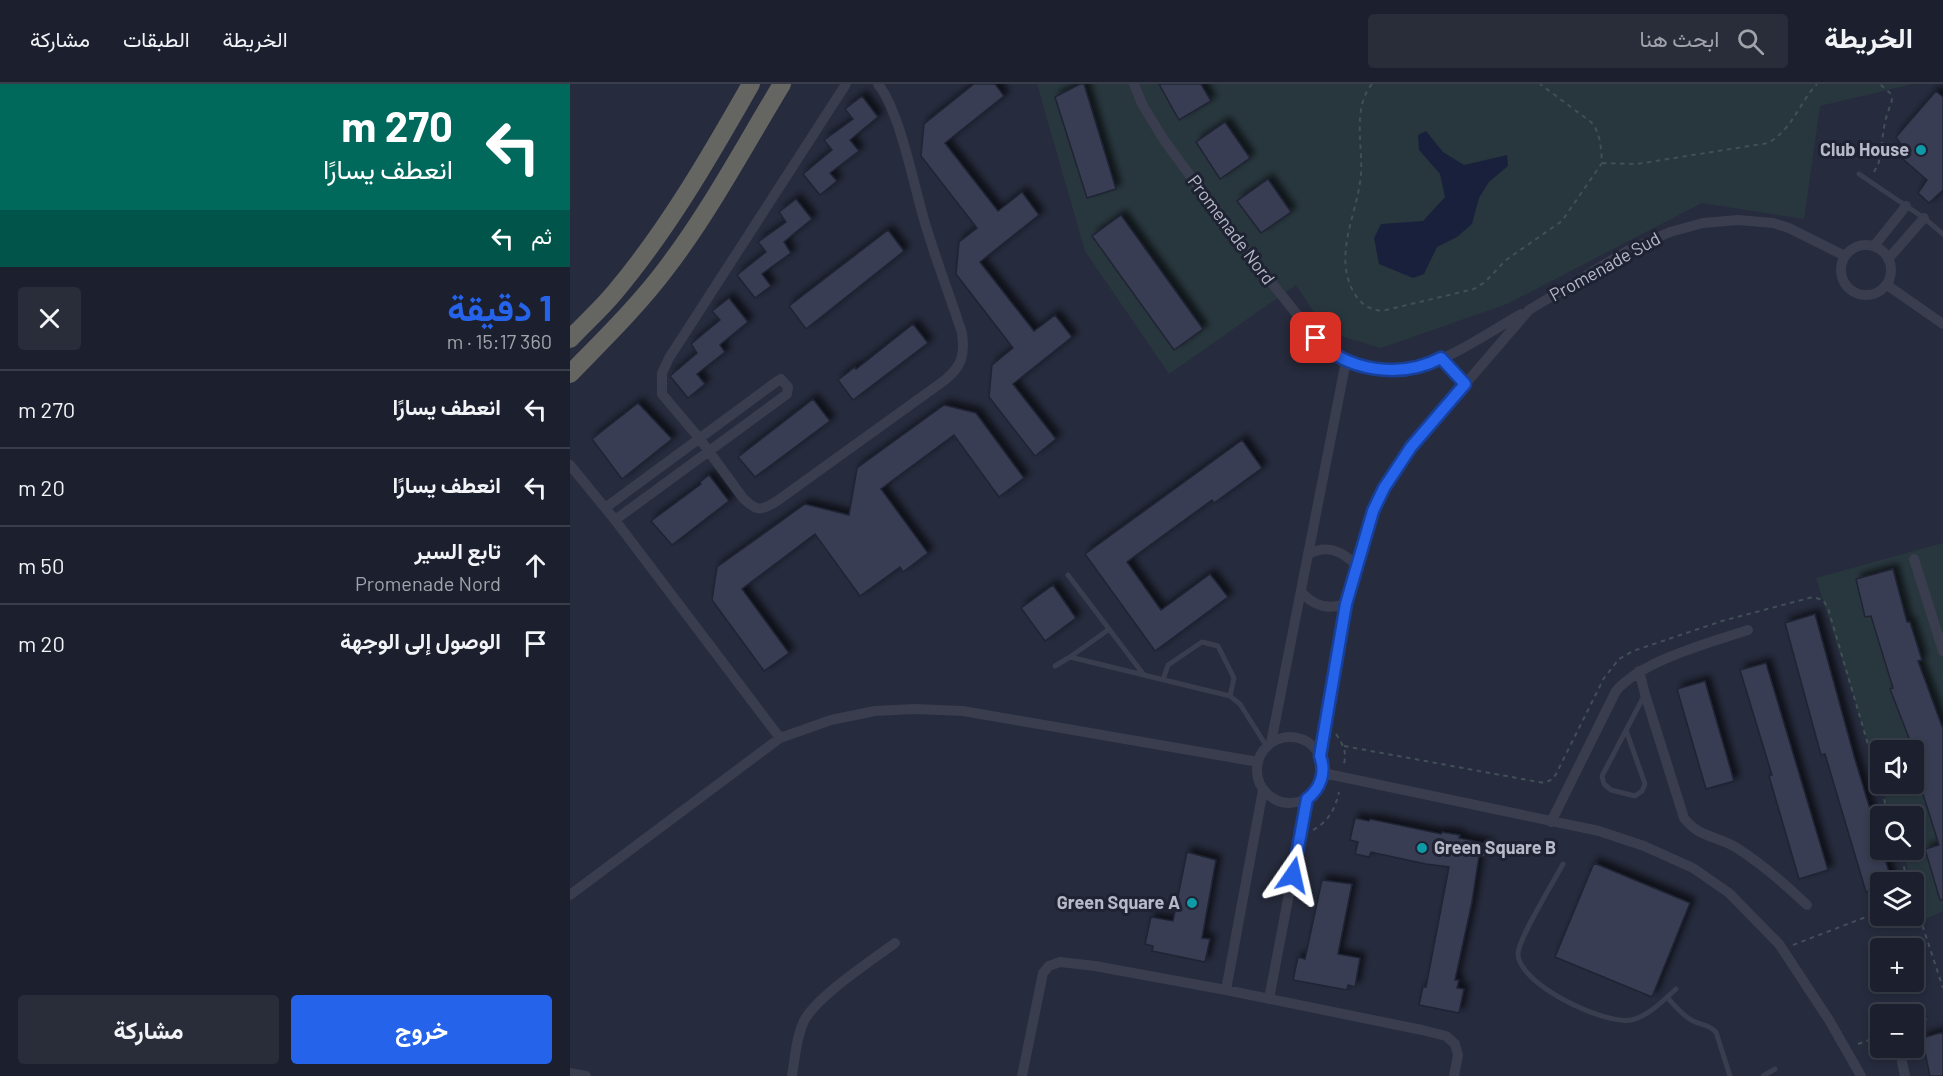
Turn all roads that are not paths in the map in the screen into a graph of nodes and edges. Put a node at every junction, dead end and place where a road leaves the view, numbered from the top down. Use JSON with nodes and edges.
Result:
{"nodes":[{"id":1,"x":751,"y":84,"type":"edge"},
{"id":2,"x":782,"y":84,"type":"edge"},
{"id":3,"x":846,"y":84,"type":"edge"},
{"id":4,"x":878,"y":84,"type":"edge"},
{"id":5,"x":1134,"y":84,"type":"edge"},
{"id":6,"x":1859,"y":174,"type":"dead end"},
{"id":7,"x":1906,"y":207,"type":"junction"},
{"id":8,"x":1924,"y":218,"type":"junction"},
{"id":9,"x":1943,"y":234,"type":"edge"},
{"id":10,"x":1874,"y":246,"type":"junction"},
{"id":11,"x":1845,"y":256,"type":"junction"},
{"id":12,"x":1888,"y":259,"type":"junction"},
{"id":13,"x":1887,"y":285,"type":"junction"},
{"id":14,"x":1529,"y":309,"type":"junction"},
{"id":15,"x":1943,"y":324,"type":"edge"},
{"id":16,"x":570,"y":339,"type":"edge"},
{"id":17,"x":1441,"y":358,"type":"junction"},
{"id":18,"x":1346,"y":361,"type":"junction"},
{"id":19,"x":570,"y":374,"type":"edge"},
{"id":20,"x":1465,"y":384,"type":"junction"},
{"id":21,"x":699,"y":438,"type":"junction"},
{"id":22,"x":708,"y":452,"type":"junction"},
{"id":23,"x":570,"y":465,"type":"edge"},
{"id":24,"x":605,"y":508,"type":"junction"},
{"id":25,"x":615,"y":520,"type":"junction"},
{"id":26,"x":1309,"y":554,"type":"junction"},
{"id":27,"x":1914,"y":559,"type":"dead end"},
{"id":28,"x":1356,"y":565,"type":"junction"},
{"id":29,"x":1068,"y":575,"type":"dead end"},
{"id":30,"x":1302,"y":593,"type":"junction"},
{"id":31,"x":1346,"y":604,"type":"junction"},
{"id":32,"x":1108,"y":630,"type":"junction"},
{"id":33,"x":1748,"y":630,"type":"dead end"},
{"id":34,"x":1943,"y":651,"type":"edge"},
{"id":35,"x":1070,"y":657,"type":"junction"},
{"id":36,"x":1055,"y":666,"type":"dead end"},
{"id":37,"x":1639,"y":671,"type":"junction"},
{"id":38,"x":1144,"y":675,"type":"junction"},
{"id":39,"x":1163,"y":680,"type":"junction"},
{"id":40,"x":1645,"y":694,"type":"junction"},
{"id":41,"x":1230,"y":696,"type":"junction"},
{"id":42,"x":1626,"y":730,"type":"junction"},
{"id":43,"x":780,"y":738,"type":"junction"},
{"id":44,"x":1269,"y":745,"type":"junction"},
{"id":45,"x":1320,"y":756,"type":"junction"},
{"id":46,"x":1258,"y":762,"type":"junction"},
{"id":47,"x":1323,"y":772,"type":"junction"},
{"id":48,"x":1263,"y":790,"type":"junction"},
{"id":49,"x":1307,"y":799,"type":"junction"},
{"id":50,"x":1551,"y":822,"type":"junction"},
{"id":51,"x":1563,"y":864,"type":"dead end"},
{"id":52,"x":570,"y":895,"type":"edge"},
{"id":53,"x":1807,"y":905,"type":"dead end"},
{"id":54,"x":895,"y":943,"type":"dead end"},
{"id":55,"x":1676,"y":989,"type":"dead end"},
{"id":56,"x":1226,"y":990,"type":"junction"},
{"id":57,"x":1667,"y":997,"type":"junction"},
{"id":58,"x":1269,"y":999,"type":"junction"},
{"id":59,"x":1902,"y":1062,"type":"dead end"},
{"id":60,"x":1775,"y":1069,"type":"dead end"},
{"id":61,"x":570,"y":1073,"type":"edge"},
{"id":62,"x":586,"y":1076,"type":"edge"},
{"id":63,"x":792,"y":1076,"type":"edge"},
{"id":64,"x":1022,"y":1076,"type":"edge"},
{"id":65,"x":1454,"y":1076,"type":"edge"},
{"id":66,"x":1730,"y":1076,"type":"edge"},
{"id":67,"x":1763,"y":1076,"type":"edge"},
{"id":68,"x":1861,"y":1076,"type":"edge"},
{"id":69,"x":1905,"y":1076,"type":"edge"}],
"edges":[{"from":1,"to":16,"type":"highway"},
{"from":2,"to":19,"type":"highway"},
{"from":3,"to":21,"type":"street"},
{"from":4,"to":22,"type":"street"},
{"from":5,"to":18,"type":"street","name":"Promenade Nord"},
{"from":6,"to":7,"type":"lane"},
{"from":7,"to":8,"type":"lane"},
{"from":7,"to":10,"type":"street"},
{"from":8,"to":9,"type":"lane"},
{"from":8,"to":12,"type":"street"},
{"from":10,"to":11,"type":"street"},
{"from":10,"to":12,"type":"street"},
{"from":11,"to":13,"type":"street"},
{"from":11,"to":14,"type":"street","name":"Promenade Sud"},
{"from":12,"to":13,"type":"street"},
{"from":13,"to":15,"type":"street"},
{"from":14,"to":17,"type":"street"},
{"from":14,"to":20,"type":"street","name":"Promenade Sud"},
{"from":17,"to":18,"type":"street"},
{"from":17,"to":20,"type":"street"},
{"from":18,"to":26,"type":"street"},
{"from":20,"to":28,"type":"street","name":"Promenade Sud"},
{"from":21,"to":22,"type":"street"},
{"from":21,"to":22,"type":"street"},
{"from":21,"to":24,"type":"street"},
{"from":22,"to":25,"type":"street"},
{"from":23,"to":24,"type":"street"},
{"from":24,"to":25,"type":"street"},
{"from":25,"to":43,"type":"street"},
{"from":26,"to":28,"type":"street"},
{"from":26,"to":30,"type":"street"},
{"from":27,"to":34,"type":"street"},
{"from":28,"to":31,"type":"street"},
{"from":29,"to":32,"type":"lane"},
{"from":30,"to":31,"type":"street"},
{"from":30,"to":44,"type":"street"},
{"from":31,"to":45,"type":"street"},
{"from":32,"to":35,"type":"lane"},
{"from":32,"to":38,"type":"lane"},
{"from":33,"to":37,"type":"street"},
{"from":35,"to":36,"type":"lane"},
{"from":35,"to":38,"type":"lane"},
{"from":37,"to":40,"type":"street"},
{"from":37,"to":50,"type":"street"},
{"from":38,"to":39,"type":"lane"},
{"from":39,"to":41,"type":"lane"},
{"from":39,"to":41,"type":"lane"},
{"from":40,"to":42,"type":"lane"},
{"from":40,"to":53,"type":"street"},
{"from":41,"to":44,"type":"lane"},
{"from":42,"to":42,"type":"lane"},
{"from":43,"to":46,"type":"street"},
{"from":43,"to":52,"type":"street"},
{"from":44,"to":45,"type":"street"},
{"from":44,"to":46,"type":"street"},
{"from":45,"to":47,"type":"street"},
{"from":46,"to":48,"type":"street"},
{"from":47,"to":49,"type":"street"},
{"from":47,"to":50,"type":"street"},
{"from":48,"to":49,"type":"street"},
{"from":48,"to":56,"type":"street"},
{"from":49,"to":58,"type":"street"},
{"from":50,"to":68,"type":"street"},
{"from":51,"to":57,"type":"lane"},
{"from":54,"to":63,"type":"street"},
{"from":55,"to":57,"type":"lane"},
{"from":56,"to":58,"type":"street"},
{"from":56,"to":64,"type":"street"},
{"from":57,"to":66,"type":"lane"},
{"from":58,"to":65,"type":"street"},
{"from":59,"to":69,"type":"street"},
{"from":60,"to":67,"type":"lane"},
{"from":61,"to":62,"type":"street"}]}
